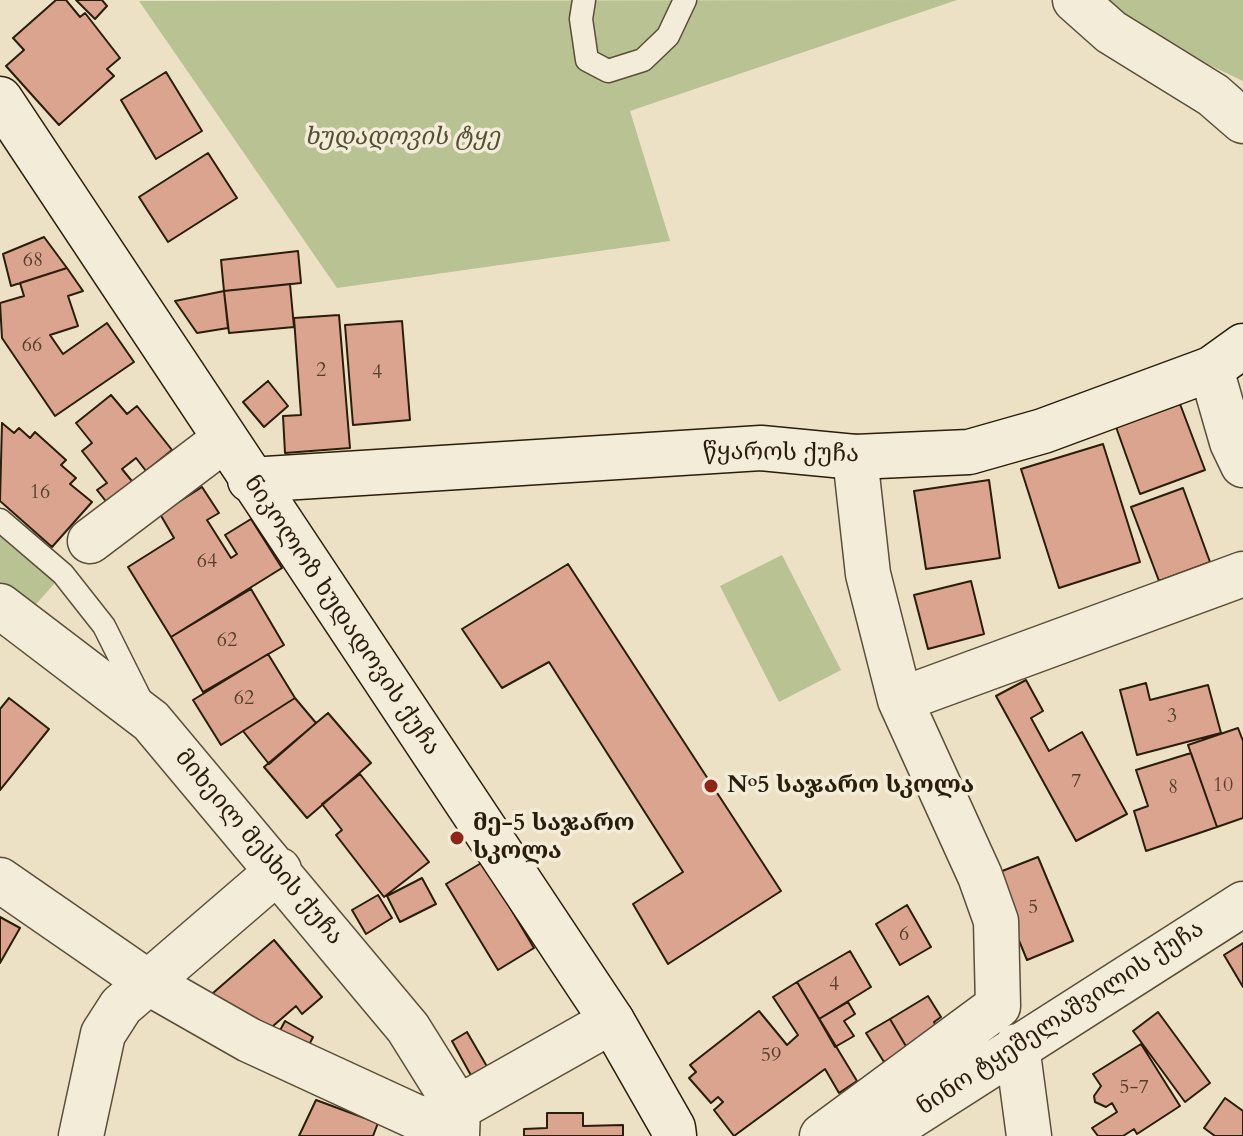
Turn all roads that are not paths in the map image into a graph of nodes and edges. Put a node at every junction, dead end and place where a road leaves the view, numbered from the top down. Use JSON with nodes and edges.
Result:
{"nodes":[{"id":1,"x":584,"y":0,"type":"edge"},
{"id":2,"x":685,"y":0,"type":"edge"},
{"id":3,"x":1075,"y":0,"type":"edge"},
{"id":4,"x":0,"y":99,"type":"edge"},
{"id":5,"x":1243,"y":121,"type":"edge"},
{"id":6,"x":1227,"y":358,"type":"edge"},
{"id":7,"x":225,"y":439,"type":"junction"},
{"id":8,"x":1239,"y":452,"type":"edge"},
{"id":9,"x":855,"y":457,"type":"junction"},
{"id":10,"x":250,"y":480,"type":"junction"},
{"id":11,"x":0,"y":520,"type":"edge"},
{"id":12,"x":90,"y":541,"type":"dead end"},
{"id":13,"x":1243,"y":574,"type":"edge"},
{"id":14,"x":7,"y":625,"type":"edge"},
{"id":15,"x":900,"y":700,"type":"junction"},
{"id":16,"x":151,"y":721,"type":"junction"},
{"id":17,"x":279,"y":870,"type":"junction"},
{"id":18,"x":0,"y":880,"type":"edge"},
{"id":19,"x":1243,"y":904,"type":"edge"},
{"id":20,"x":149,"y":983,"type":"junction"},
{"id":21,"x":612,"y":1021,"type":"junction"},
{"id":22,"x":1017,"y":1046,"type":"junction"},
{"id":23,"x":458,"y":1124,"type":"edge"},
{"id":24,"x":81,"y":1136,"type":"edge"},
{"id":25,"x":674,"y":1136,"type":"edge"},
{"id":26,"x":822,"y":1136,"type":"edge"},
{"id":27,"x":880,"y":1136,"type":"edge"},
{"id":28,"x":1029,"y":1136,"type":"edge"}],
"edges":[{"from":1,"to":2,"type":"lane"},
{"from":3,"to":5,"type":"street"},
{"from":4,"to":7,"type":"street","name":"ნიკოლოზ ხუდადოვის ქუჩა"},
{"from":6,"to":8,"type":"street"},
{"from":6,"to":9,"type":"street","name":"წყაროს ქუჩა"},
{"from":7,"to":10,"type":"street","name":"ნიკოლოზ ხუდადოვის ქუჩა"},
{"from":7,"to":12,"type":"street"},
{"from":9,"to":10,"type":"street","name":"წყაროს ქუჩა"},
{"from":9,"to":15,"type":"street"},
{"from":10,"to":21,"type":"street","name":"ნიკოლოზ ხუდადოვის ქუჩა"},
{"from":11,"to":16,"type":"lane"},
{"from":13,"to":15,"type":"street"},
{"from":14,"to":16,"type":"street","name":"მიხეილ მესხის ქუჩა"},
{"from":15,"to":26,"type":"street"},
{"from":16,"to":17,"type":"street","name":"მიხეილ მესხის ქუჩა"},
{"from":17,"to":20,"type":"street"},
{"from":17,"to":23,"type":"street","name":"მიხეილ მესხის ქუჩა"},
{"from":18,"to":20,"type":"street"},
{"from":19,"to":22,"type":"street","name":"ნინო ტყეშელაშვილის ქუჩა"},
{"from":20,"to":23,"type":"street"},
{"from":20,"to":24,"type":"street"},
{"from":21,"to":23,"type":"street"},
{"from":21,"to":25,"type":"street","name":"ნიკოლოზ ხუდადოვის ქუჩა"},
{"from":22,"to":27,"type":"street","name":"ნინო ტყეშელაშვილის ქუჩა"},
{"from":22,"to":28,"type":"street"}]}
